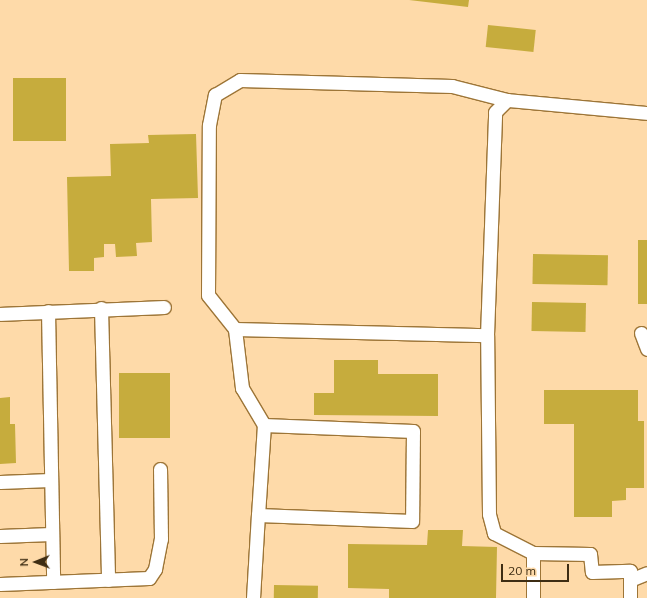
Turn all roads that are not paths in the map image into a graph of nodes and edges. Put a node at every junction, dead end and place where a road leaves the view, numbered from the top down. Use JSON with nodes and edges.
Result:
{"nodes":[{"id":1,"x":506,"y":100,"type":"junction"},
{"id":2,"x":647,"y":113,"type":"edge"},
{"id":3,"x":164,"y":307,"type":"dead end"},
{"id":4,"x":102,"y":308,"type":"junction"},
{"id":5,"x":48,"y":311,"type":"junction"},
{"id":6,"x":0,"y":314,"type":"edge"},
{"id":7,"x":235,"y":329,"type":"junction"},
{"id":8,"x":641,"y":332,"type":"dead end"},
{"id":9,"x":487,"y":335,"type":"junction"},
{"id":10,"x":647,"y":349,"type":"edge"},
{"id":11,"x":264,"y":426,"type":"junction"},
{"id":12,"x":160,"y":468,"type":"dead end"},
{"id":13,"x":50,"y":480,"type":"junction"},
{"id":14,"x":0,"y":482,"type":"edge"},
{"id":15,"x":258,"y":515,"type":"junction"},
{"id":16,"x":51,"y":534,"type":"junction"},
{"id":17,"x":0,"y":536,"type":"edge"},
{"id":18,"x":533,"y":553,"type":"junction"},
{"id":19,"x":647,"y":573,"type":"edge"},
{"id":20,"x":108,"y":580,"type":"junction"},
{"id":21,"x":630,"y":580,"type":"junction"},
{"id":22,"x":52,"y":582,"type":"junction"},
{"id":23,"x":0,"y":584,"type":"edge"},
{"id":24,"x":253,"y":598,"type":"edge"},
{"id":25,"x":533,"y":598,"type":"edge"},
{"id":26,"x":630,"y":598,"type":"edge"}],
"edges":[{"from":1,"to":2,"type":"lane"},
{"from":1,"to":7,"type":"lane"},
{"from":1,"to":9,"type":"lane"},
{"from":3,"to":4,"type":"lane"},
{"from":4,"to":5,"type":"lane"},
{"from":4,"to":20,"type":"lane"},
{"from":5,"to":6,"type":"lane"},
{"from":5,"to":13,"type":"lane"},
{"from":7,"to":9,"type":"lane"},
{"from":7,"to":11,"type":"lane"},
{"from":8,"to":10,"type":"lane"},
{"from":9,"to":18,"type":"lane"},
{"from":11,"to":15,"type":"lane"},
{"from":11,"to":15,"type":"lane"},
{"from":12,"to":20,"type":"lane"},
{"from":13,"to":14,"type":"lane"},
{"from":13,"to":16,"type":"lane"},
{"from":15,"to":24,"type":"lane"},
{"from":16,"to":17,"type":"lane"},
{"from":16,"to":22,"type":"lane"},
{"from":18,"to":21,"type":"lane"},
{"from":18,"to":25,"type":"lane"},
{"from":19,"to":21,"type":"lane"},
{"from":20,"to":22,"type":"lane"},
{"from":21,"to":26,"type":"lane"},
{"from":22,"to":23,"type":"lane"}]}
